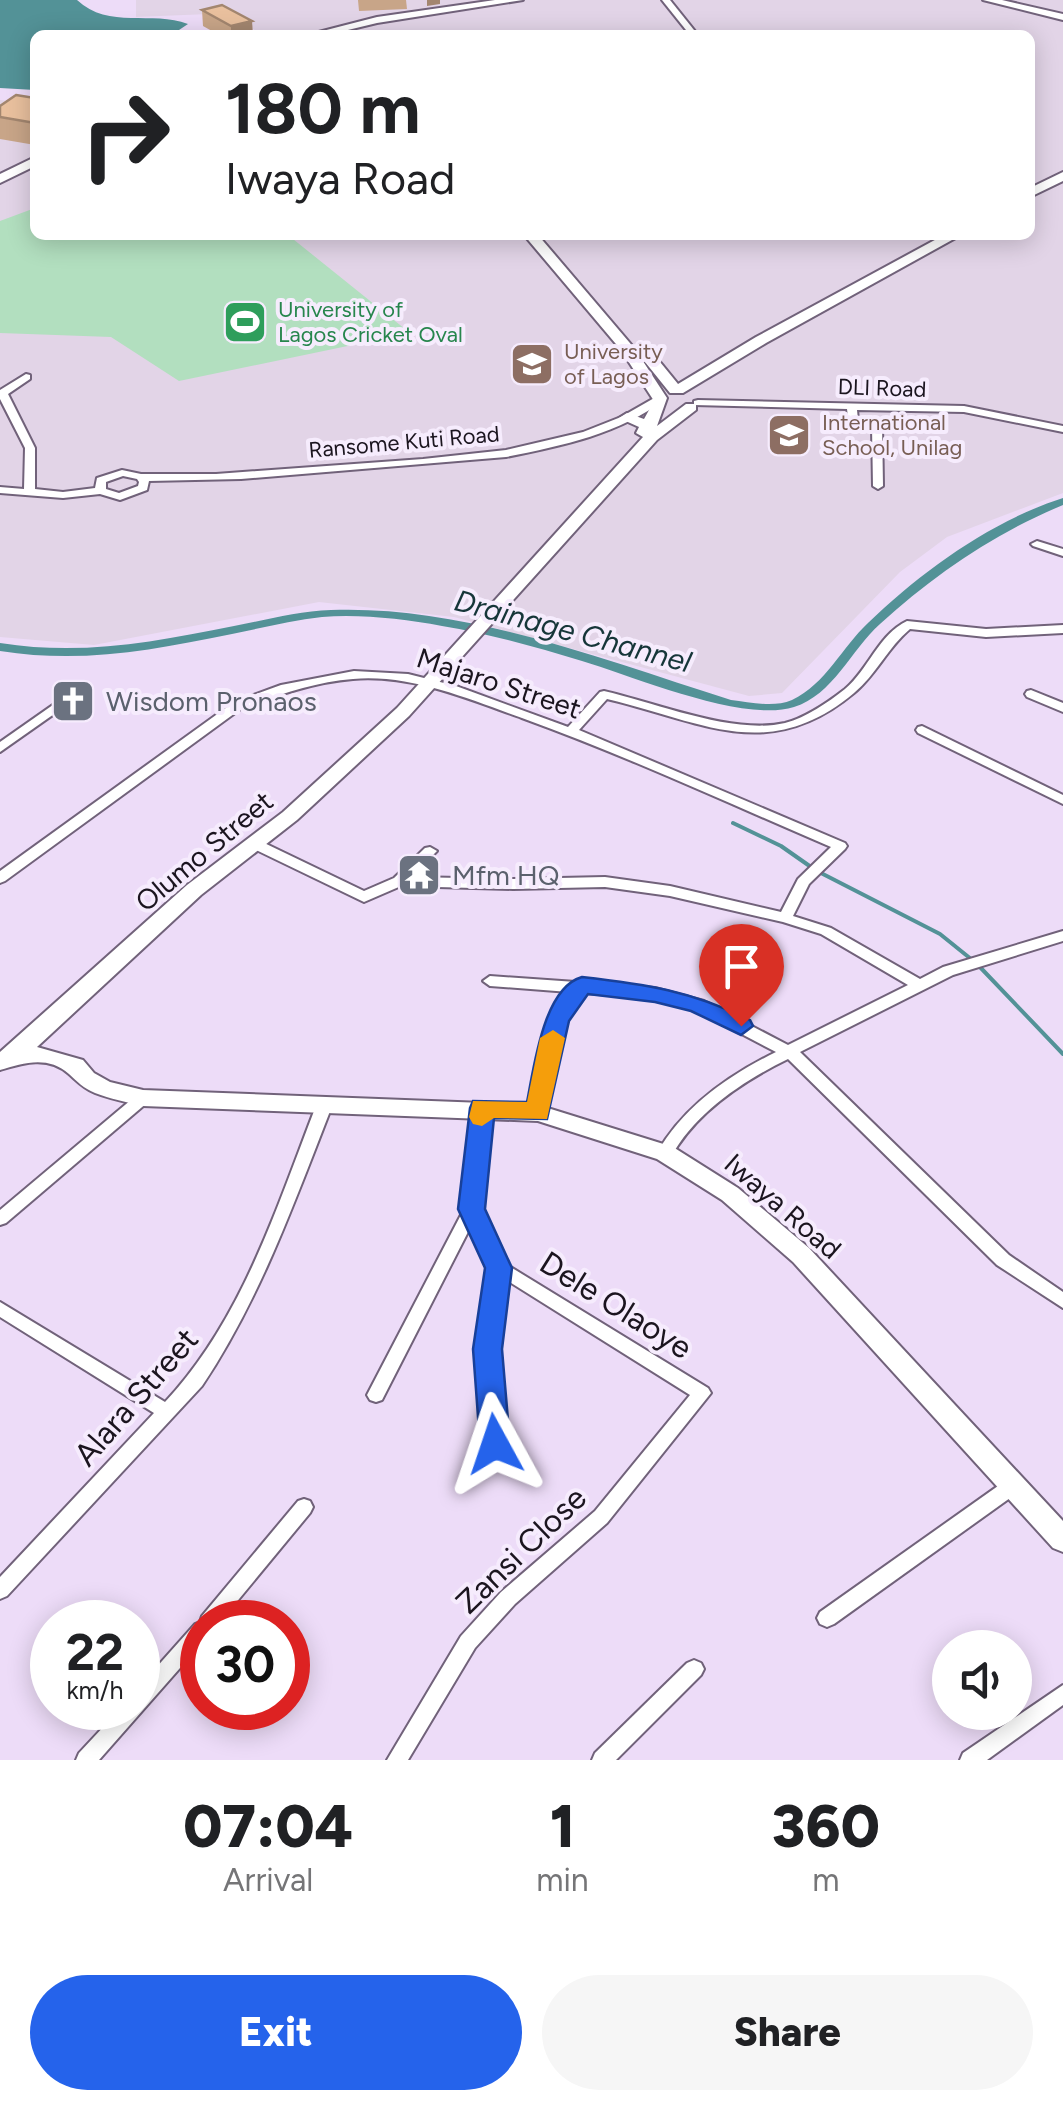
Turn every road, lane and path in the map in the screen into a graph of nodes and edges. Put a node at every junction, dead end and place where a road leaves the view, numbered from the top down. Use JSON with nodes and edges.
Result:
{"nodes":[{"id":1,"x":502,"y":0,"type":"edge"},
{"id":2,"x":518,"y":0,"type":"edge"},
{"id":3,"x":666,"y":0,"type":"edge"},
{"id":4,"x":990,"y":0,"type":"edge"},
{"id":5,"x":1063,"y":17,"type":"edge"},
{"id":6,"x":323,"y":30,"type":"edge"},
{"id":7,"x":334,"y":30,"type":"edge"},
{"id":8,"x":686,"y":30,"type":"edge"},
{"id":9,"x":30,"y":167,"type":"edge"},
{"id":10,"x":1063,"y":180,"type":"edge"},
{"id":11,"x":0,"y":182,"type":"edge"},
{"id":12,"x":1035,"y":194,"type":"edge"},
{"id":13,"x":535,"y":240,"type":"edge"},
{"id":14,"x":549,"y":240,"type":"edge"},
{"id":15,"x":945,"y":240,"type":"edge"},
{"id":16,"x":957,"y":240,"type":"edge"},
{"id":17,"x":26,"y":376,"type":"dead end"},
{"id":18,"x":667,"y":396,"type":"junction"},
{"id":19,"x":696,"y":402,"type":"junction"},
{"id":20,"x":852,"y":407,"type":"junction"},
{"id":21,"x":627,"y":418,"type":"junction"},
{"id":22,"x":650,"y":426,"type":"junction"},
{"id":23,"x":1063,"y":429,"type":"edge"},
{"id":24,"x":141,"y":477,"type":"junction"},
{"id":25,"x":878,"y":486,"type":"dead end"},
{"id":26,"x":0,"y":490,"type":"edge"},
{"id":27,"x":100,"y":491,"type":"junction"},
{"id":28,"x":29,"y":492,"type":"junction"},
{"id":29,"x":1037,"y":544,"type":"dead end"},
{"id":30,"x":1063,"y":553,"type":"edge"},
{"id":31,"x":478,"y":620,"type":"junction"},
{"id":32,"x":1063,"y":629,"type":"edge"},
{"id":33,"x":429,"y":675,"type":"junction"},
{"id":34,"x":1030,"y":694,"type":"dead end"},
{"id":35,"x":70,"y":697,"type":"dead end"},
{"id":36,"x":1063,"y":708,"type":"edge"},
{"id":37,"x":922,"y":730,"type":"dead end"},
{"id":38,"x":571,"y":731,"type":"junction"},
{"id":39,"x":0,"y":748,"type":"edge"},
{"id":40,"x":1063,"y":800,"type":"edge"},
{"id":41,"x":253,"y":842,"type":"junction"},
{"id":42,"x":430,"y":850,"type":"dead end"},
{"id":43,"x":0,"y":878,"type":"edge"},
{"id":44,"x":399,"y":881,"type":"junction"},
{"id":45,"x":785,"y":918,"type":"junction"},
{"id":46,"x":1063,"y":936,"type":"edge"},
{"id":47,"x":490,"y":981,"type":"dead end"},
{"id":48,"x":918,"y":984,"type":"junction"},
{"id":49,"x":582,"y":985,"type":"junction"},
{"id":50,"x":791,"y":1053,"type":"junction"},
{"id":51,"x":8,"y":1058,"type":"edge"},
{"id":52,"x":143,"y":1098,"type":"junction"},
{"id":53,"x":324,"y":1106,"type":"junction"},
{"id":54,"x":482,"y":1108,"type":"junction"},
{"id":55,"x":538,"y":1113,"type":"junction"},
{"id":56,"x":666,"y":1153,"type":"junction"},
{"id":57,"x":472,"y":1209,"type":"junction"},
{"id":58,"x":0,"y":1218,"type":"edge"},
{"id":59,"x":498,"y":1268,"type":"junction"},
{"id":60,"x":1063,"y":1301,"type":"edge"},
{"id":61,"x":0,"y":1309,"type":"edge"},
{"id":62,"x":702,"y":1394,"type":"joint"},
{"id":63,"x":376,"y":1395,"type":"dead end"},
{"id":64,"x":165,"y":1411,"type":"junction"},
{"id":65,"x":495,"y":1444,"type":"dead end"},
{"id":66,"x":1011,"y":1487,"type":"junction"},
{"id":67,"x":304,"y":1507,"type":"dead end"},
{"id":68,"x":1063,"y":1540,"type":"edge"},
{"id":69,"x":0,"y":1590,"type":"edge"},
{"id":70,"x":227,"y":1600,"type":"edge"},
{"id":71,"x":827,"y":1618,"type":"dead end"},
{"id":72,"x":180,"y":1655,"type":"edge"},
{"id":73,"x":694,"y":1670,"type":"dead end"},
{"id":74,"x":160,"y":1677,"type":"edge"},
{"id":75,"x":1063,"y":1694,"type":"edge"},
{"id":76,"x":113,"y":1730,"type":"edge"},
{"id":77,"x":86,"y":1760,"type":"edge"},
{"id":78,"x":396,"y":1760,"type":"edge"},
{"id":79,"x":602,"y":1760,"type":"edge"},
{"id":80,"x":970,"y":1760,"type":"edge"}],
"edges":[{"from":1,"to":6,"type":"street"},
{"from":2,"to":7,"type":"street"},
{"from":3,"to":8,"type":"street"},
{"from":4,"to":5,"type":"street"},
{"from":9,"to":11,"type":"street"},
{"from":10,"to":12,"type":"street"},
{"from":13,"to":18,"type":"street"},
{"from":14,"to":18,"type":"street"},
{"from":15,"to":18,"type":"street"},
{"from":16,"to":19,"type":"street"},
{"from":17,"to":28,"type":"street"},
{"from":18,"to":19,"type":"street"},
{"from":18,"to":21,"type":"street","name":"Ransome Kuti Road"},
{"from":18,"to":22,"type":"street"},
{"from":19,"to":20,"type":"street","name":"DLI Road"},
{"from":19,"to":31,"type":"street"},
{"from":20,"to":23,"type":"street","name":"DLI Road"},
{"from":20,"to":25,"type":"street"},
{"from":21,"to":22,"type":"street"},
{"from":21,"to":24,"type":"street","name":"Ransome Kuti Road"},
{"from":22,"to":31,"type":"street"},
{"from":24,"to":27,"type":"street"},
{"from":24,"to":27,"type":"street"},
{"from":26,"to":28,"type":"street"},
{"from":27,"to":28,"type":"street"},
{"from":29,"to":30,"type":"street"},
{"from":31,"to":33,"type":"street","name":"Olumo Street"},
{"from":32,"to":38,"type":"street"},
{"from":33,"to":38,"type":"street","name":"Majaro Street"},
{"from":33,"to":41,"type":"street","name":"Olumo Street"},
{"from":33,"to":43,"type":"street","name":"Majaro Street"},
{"from":34,"to":36,"type":"street"},
{"from":35,"to":39,"type":"street"},
{"from":37,"to":40,"type":"street"},
{"from":38,"to":45,"type":"street","name":"Majaro Street"},
{"from":41,"to":44,"type":"street"},
{"from":41,"to":51,"type":"street","name":"Olumo Street"},
{"from":42,"to":44,"type":"street"},
{"from":44,"to":45,"type":"street"},
{"from":45,"to":48,"type":"street"},
{"from":46,"to":48,"type":"street"},
{"from":47,"to":49,"type":"street"},
{"from":48,"to":50,"type":"street"},
{"from":49,"to":50,"type":"street"},
{"from":49,"to":55,"type":"street"},
{"from":50,"to":56,"type":"street"},
{"from":50,"to":60,"type":"street"},
{"from":51,"to":52,"type":"street","name":"Iwaya Road"},
{"from":52,"to":53,"type":"street","name":"Iwaya Road"},
{"from":52,"to":58,"type":"street"},
{"from":53,"to":54,"type":"street","name":"Iwaya Road"},
{"from":53,"to":64,"type":"street","name":"Alara Street"},
{"from":54,"to":55,"type":"street","name":"Iwaya Road"},
{"from":54,"to":57,"type":"street"},
{"from":55,"to":56,"type":"street","name":"Iwaya Road"},
{"from":56,"to":66,"type":"street","name":"Iwaya Road"},
{"from":57,"to":59,"type":"street"},
{"from":57,"to":63,"type":"street"},
{"from":59,"to":62,"type":"street","name":"Dele Olaoye"},
{"from":59,"to":65,"type":"street"},
{"from":61,"to":64,"type":"street"},
{"from":62,"to":78,"type":"street","name":"Zansi Close"},
{"from":64,"to":69,"type":"street","name":"Alara Street"},
{"from":66,"to":68,"type":"street","name":"Iwaya Road"},
{"from":66,"to":71,"type":"street"},
{"from":67,"to":70,"type":"street"},
{"from":72,"to":74,"type":"street"},
{"from":73,"to":79,"type":"street"},
{"from":75,"to":80,"type":"street"},
{"from":76,"to":77,"type":"street"}]}
